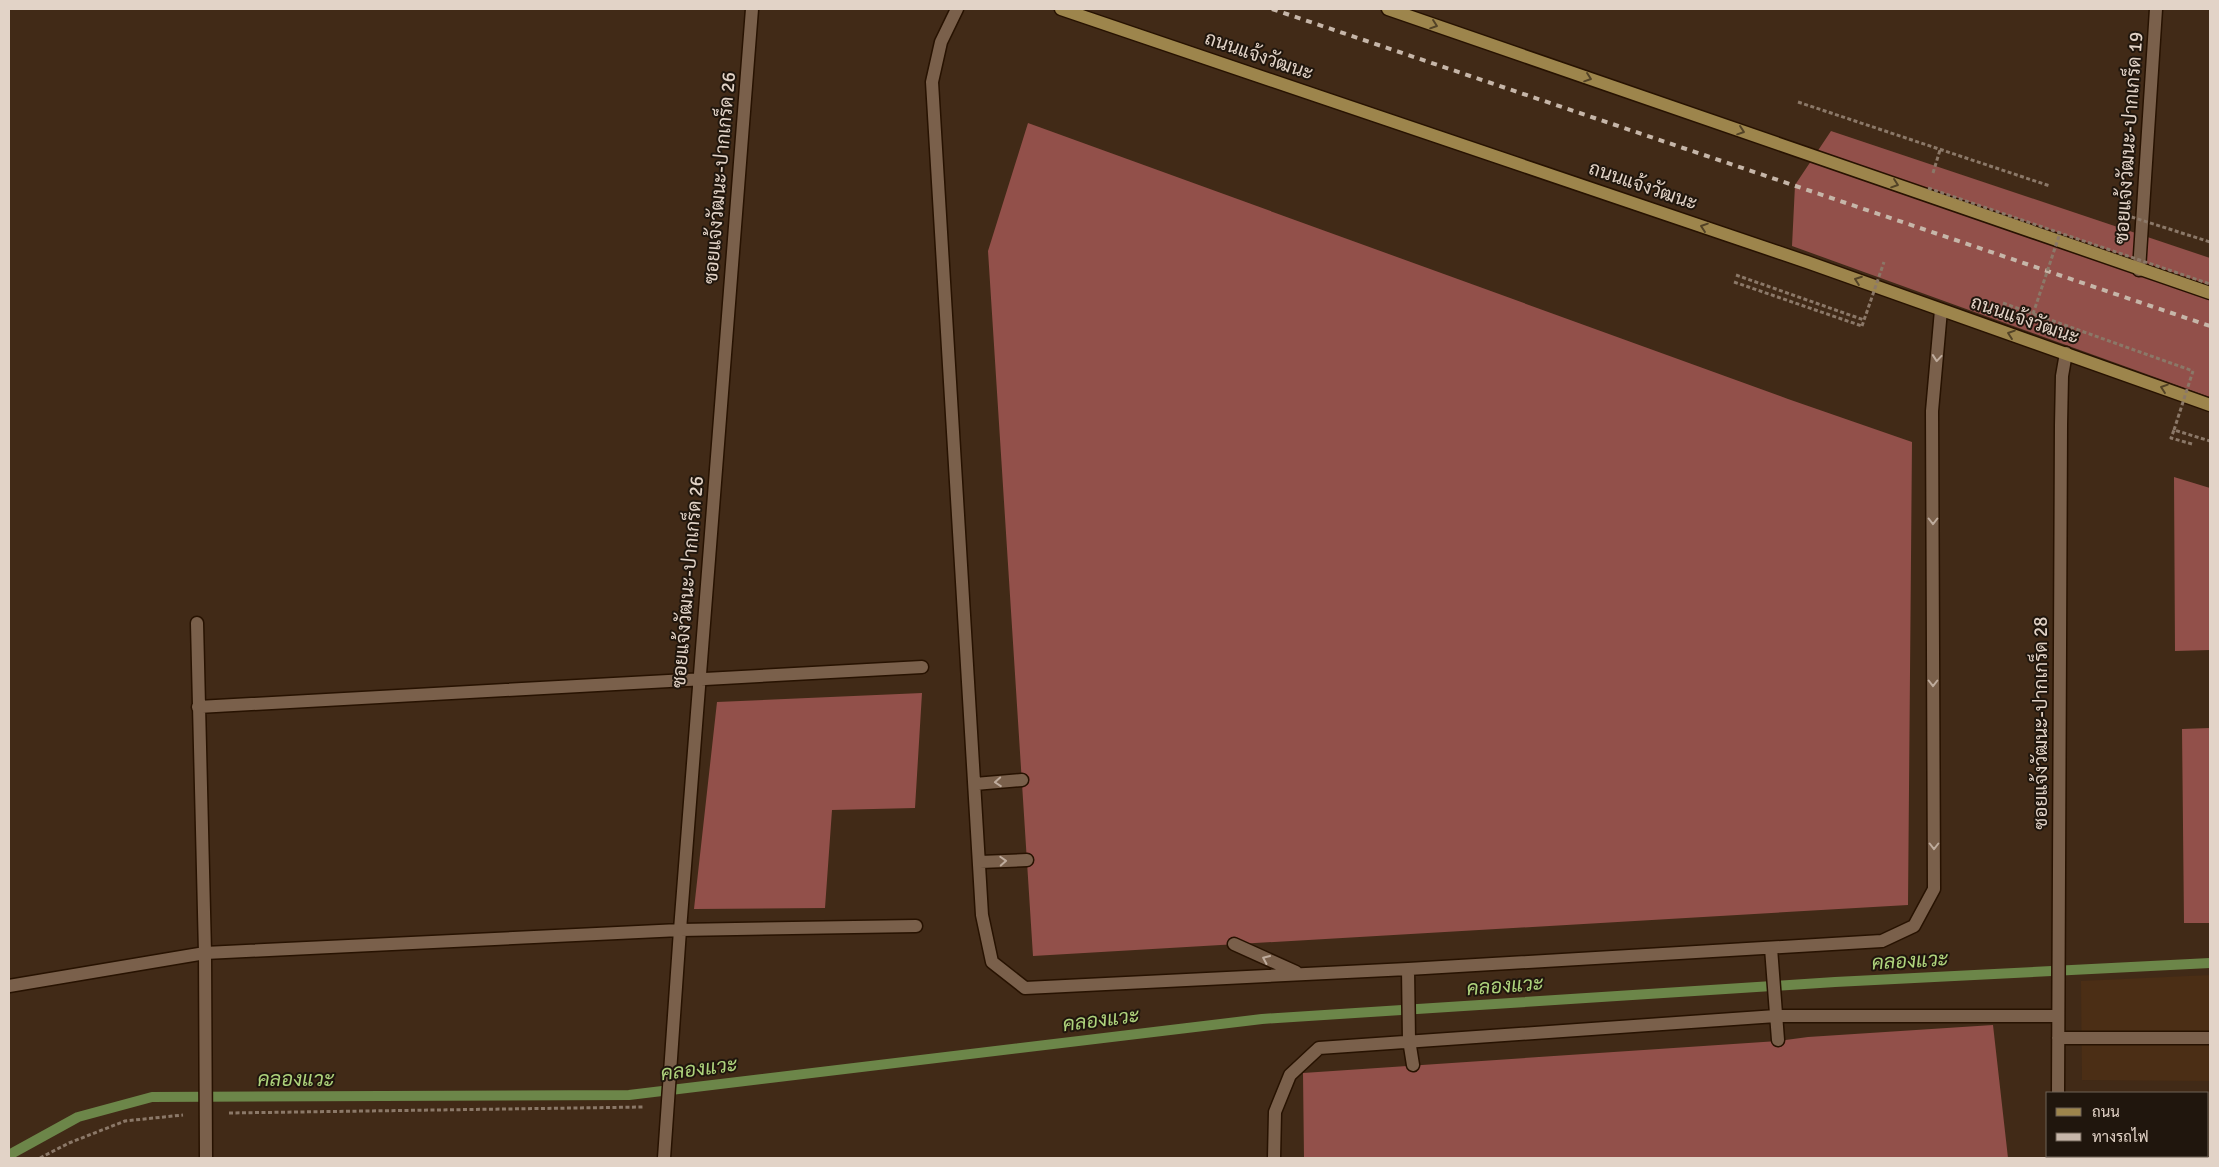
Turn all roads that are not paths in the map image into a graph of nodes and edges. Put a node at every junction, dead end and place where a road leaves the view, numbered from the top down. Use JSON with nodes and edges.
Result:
{"nodes":[{"id":1,"x":752,"y":9,"type":"edge"},
{"id":2,"x":957,"y":9,"type":"edge"},
{"id":3,"x":1061,"y":9,"type":"edge"},
{"id":4,"x":1388,"y":9,"type":"edge"},
{"id":5,"x":2156,"y":9,"type":"edge"},
{"id":6,"x":2139,"y":270,"type":"junction"},
{"id":7,"x":2210,"y":293,"type":"edge"},
{"id":8,"x":1941,"y":310,"type":"junction"},
{"id":9,"x":2066,"y":354,"type":"junction"},
{"id":10,"x":2210,"y":405,"type":"edge"},
{"id":11,"x":197,"y":623,"type":"dead end"},
{"id":12,"x":922,"y":667,"type":"dead end"},
{"id":13,"x":699,"y":678,"type":"junction"},
{"id":14,"x":198,"y":707,"type":"junction"},
{"id":15,"x":1022,"y":780,"type":"dead end"},
{"id":16,"x":975,"y":784,"type":"junction"},
{"id":17,"x":1027,"y":860,"type":"dead end"},
{"id":18,"x":980,"y":862,"type":"junction"},
{"id":19,"x":916,"y":926,"type":"dead end"},
{"id":20,"x":680,"y":930,"type":"junction"},
{"id":21,"x":1234,"y":944,"type":"dead end"},
{"id":22,"x":1771,"y":948,"type":"junction"},
{"id":23,"x":205,"y":953,"type":"junction"},
{"id":24,"x":1408,"y":969,"type":"junction"},
{"id":25,"x":1299,"y":973,"type":"junction"},
{"id":26,"x":9,"y":986,"type":"edge"},
{"id":27,"x":1775,"y":1009,"type":"junction"},
{"id":28,"x":2058,"y":1016,"type":"junction"},
{"id":29,"x":2058,"y":1038,"type":"junction"},
{"id":30,"x":2210,"y":1038,"type":"edge"},
{"id":31,"x":1409,"y":1040,"type":"junction"},
{"id":32,"x":1778,"y":1040,"type":"dead end"},
{"id":33,"x":1413,"y":1065,"type":"dead end"},
{"id":34,"x":2058,"y":1092,"type":"edge"},
{"id":35,"x":206,"y":1158,"type":"edge"},
{"id":36,"x":664,"y":1158,"type":"edge"},
{"id":37,"x":1274,"y":1158,"type":"edge"}],
"edges":[{"from":1,"to":13,"type":"street","name":"ซอยแจ้งวัฒนะ-ปากเกร็ด 26"},
{"from":2,"to":16,"type":"street"},
{"from":8,"to":3,"type":"main road","name":"ถนนแจ้งวัฒนะ","one_way":true},
{"from":4,"to":6,"type":"main road","one_way":true},
{"from":5,"to":6,"type":"street","name":"ซอยแจ้งวัฒนะ-ปากเกร็ด 19"},
{"from":6,"to":7,"type":"main road"},
{"from":9,"to":8,"type":"main road","name":"ถนนแจ้งวัฒนะ","one_way":true},
{"from":8,"to":22,"type":"street","one_way":true},
{"from":10,"to":9,"type":"main road","name":"ถนนแจ้งวัฒนะ","one_way":true},
{"from":9,"to":28,"type":"street","name":"ซอยแจ้งวัฒนะ-ปากเกร็ด 28"},
{"from":11,"to":14,"type":"street"},
{"from":12,"to":13,"type":"street"},
{"from":13,"to":14,"type":"street"},
{"from":13,"to":20,"type":"street","name":"ซอยแจ้งวัฒนะ-ปากเกร็ด 26"},
{"from":14,"to":23,"type":"street"},
{"from":15,"to":16,"type":"street","one_way":true},
{"from":16,"to":18,"type":"street"},
{"from":18,"to":17,"type":"street","one_way":true},
{"from":18,"to":25,"type":"street"},
{"from":19,"to":20,"type":"street"},
{"from":20,"to":23,"type":"street"},
{"from":20,"to":36,"type":"street","name":"ซอยแจ้งวัฒนะ-ปากเกร็ด 26"},
{"from":25,"to":21,"type":"street","one_way":true},
{"from":22,"to":24,"type":"street"},
{"from":22,"to":27,"type":"street"},
{"from":23,"to":26,"type":"street"},
{"from":23,"to":35,"type":"street"},
{"from":24,"to":25,"type":"street"},
{"from":24,"to":31,"type":"street"},
{"from":27,"to":28,"type":"street"},
{"from":27,"to":31,"type":"street"},
{"from":27,"to":32,"type":"street"},
{"from":28,"to":29,"type":"street","name":"ซอยแจ้งวัฒนะ-ปากเกร็ด 28"},
{"from":29,"to":30,"type":"street"},
{"from":29,"to":34,"type":"street","name":"ซอยแจ้งวัฒนะ-ปากเกร็ด 28"},
{"from":31,"to":33,"type":"street"},
{"from":31,"to":37,"type":"street"}]}
